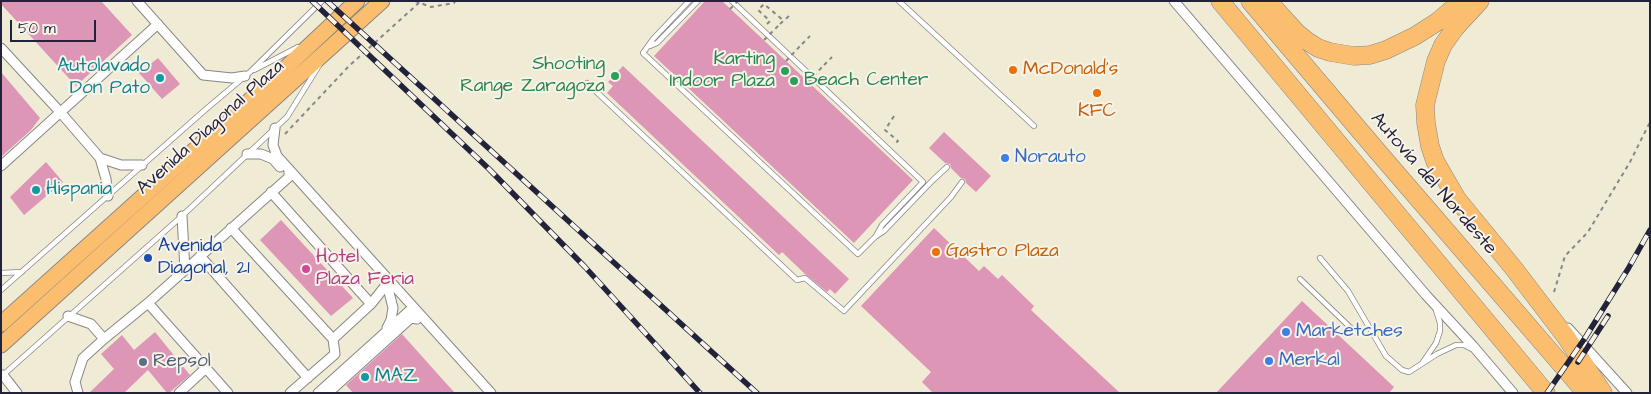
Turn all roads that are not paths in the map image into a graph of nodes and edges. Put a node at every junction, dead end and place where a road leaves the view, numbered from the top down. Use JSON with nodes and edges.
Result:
{"nodes":[{"id":1,"x":137,"y":1,"type":"edge"},
{"id":2,"x":322,"y":1,"type":"edge"},
{"id":3,"x":357,"y":1,"type":"edge"},
{"id":4,"x":382,"y":1,"type":"edge"},
{"id":5,"x":689,"y":1,"type":"edge"},
{"id":6,"x":698,"y":1,"type":"edge"},
{"id":7,"x":732,"y":1,"type":"edge"},
{"id":8,"x":899,"y":1,"type":"edge"},
{"id":9,"x":1174,"y":1,"type":"edge"},
{"id":10,"x":1205,"y":1,"type":"edge"},
{"id":11,"x":1220,"y":1,"type":"edge"},
{"id":12,"x":1250,"y":1,"type":"edge"},
{"id":13,"x":1268,"y":1,"type":"edge"},
{"id":14,"x":1462,"y":1,"type":"edge"},
{"id":15,"x":1480,"y":1,"type":"edge"},
{"id":16,"x":158,"y":24,"type":"junction"},
{"id":17,"x":322,"y":34,"type":"junction"},
{"id":18,"x":649,"y":46,"type":"junction"},
{"id":19,"x":1,"y":48,"type":"edge"},
{"id":20,"x":329,"y":49,"type":"junction"},
{"id":21,"x":248,"y":74,"type":"junction"},
{"id":22,"x":587,"y":83,"type":"dead end"},
{"id":23,"x":1301,"y":98,"type":"junction"},
{"id":24,"x":61,"y":113,"type":"junction"},
{"id":25,"x":1034,"y":126,"type":"dead end"},
{"id":26,"x":275,"y":128,"type":"junction"},
{"id":27,"x":247,"y":154,"type":"junction"},
{"id":28,"x":100,"y":158,"type":"junction"},
{"id":29,"x":142,"y":165,"type":"junction"},
{"id":30,"x":1,"y":166,"type":"edge"},
{"id":31,"x":947,"y":167,"type":"dead end"},
{"id":32,"x":289,"y":173,"type":"junction"},
{"id":33,"x":962,"y":182,"type":"dead end"},
{"id":34,"x":270,"y":192,"type":"junction"},
{"id":35,"x":108,"y":196,"type":"junction"},
{"id":36,"x":182,"y":216,"type":"junction"},
{"id":37,"x":232,"y":228,"type":"junction"},
{"id":38,"x":875,"y":237,"type":"junction"},
{"id":39,"x":200,"y":256,"type":"junction"},
{"id":40,"x":1320,"y":258,"type":"dead end"},
{"id":41,"x":185,"y":270,"type":"junction"},
{"id":42,"x":1516,"y":270,"type":"junction"},
{"id":43,"x":22,"y":272,"type":"junction"},
{"id":44,"x":1,"y":273,"type":"edge"},
{"id":45,"x":1300,"y":279,"type":"dead end"},
{"id":46,"x":387,"y":287,"type":"junction"},
{"id":47,"x":1,"y":290,"type":"edge"},
{"id":48,"x":1426,"y":295,"type":"junction"},
{"id":49,"x":148,"y":303,"type":"junction"},
{"id":50,"x":371,"y":304,"type":"junction"},
{"id":51,"x":413,"y":313,"type":"junction"},
{"id":52,"x":68,"y":316,"type":"junction"},
{"id":53,"x":1,"y":324,"type":"edge"},
{"id":54,"x":386,"y":332,"type":"junction"},
{"id":55,"x":1355,"y":332,"type":"dead end"},
{"id":56,"x":104,"y":339,"type":"junction"},
{"id":57,"x":333,"y":339,"type":"junction"},
{"id":58,"x":1,"y":345,"type":"edge"},
{"id":59,"x":1481,"y":356,"type":"junction"},
{"id":60,"x":1421,"y":364,"type":"junction"},
{"id":61,"x":206,"y":368,"type":"junction"},
{"id":62,"x":2,"y":376,"type":"edge"},
{"id":63,"x":308,"y":378,"type":"junction"},
{"id":64,"x":16,"y":393,"type":"edge"},
{"id":65,"x":78,"y":393,"type":"edge"},
{"id":66,"x":179,"y":393,"type":"edge"},
{"id":67,"x":228,"y":393,"type":"edge"},
{"id":68,"x":290,"y":393,"type":"edge"},
{"id":69,"x":318,"y":393,"type":"edge"},
{"id":70,"x":328,"y":393,"type":"edge"},
{"id":71,"x":483,"y":393,"type":"edge"},
{"id":72,"x":491,"y":393,"type":"edge"},
{"id":73,"x":1513,"y":393,"type":"edge"},
{"id":74,"x":1546,"y":393,"type":"edge"},
{"id":75,"x":1586,"y":393,"type":"edge"},
{"id":76,"x":1603,"y":393,"type":"edge"},
{"id":77,"x":1627,"y":393,"type":"edge"}],
"edges":[{"from":1,"to":16,"type":"street"},
{"from":2,"to":21,"type":"lane"},
{"from":3,"to":17,"type":"main road","name":"Avenida Diagonal Plaza"},
{"from":4,"to":20,"type":"main road","name":"Avenida Diagonal Plaza"},
{"from":5,"to":18,"type":"lane"},
{"from":6,"to":18,"type":"lane"},
{"from":7,"to":38,"type":"lane"},
{"from":8,"to":25,"type":"lane"},
{"from":9,"to":48,"type":"street"},
{"from":10,"to":23,"type":"highway"},
{"from":11,"to":23,"type":"highway"},
{"from":12,"to":75,"type":"highway","name":"Autovía del Nordeste"},
{"from":13,"to":14,"type":"highway"},
{"from":15,"to":42,"type":"highway"},
{"from":16,"to":21,"type":"street"},
{"from":16,"to":24,"type":"street"},
{"from":17,"to":21,"type":"lane"},
{"from":17,"to":53,"type":"main road","name":"Avenida Diagonal Plaza"},
{"from":18,"to":38,"type":"lane"},
{"from":19,"to":24,"type":"street"},
{"from":20,"to":26,"type":"lane"},
{"from":20,"to":58,"type":"main road","name":"Avenida Diagonal Plaza"},
{"from":21,"to":29,"type":"lane"},
{"from":22,"to":33,"type":"lane"},
{"from":23,"to":74,"type":"highway"},
{"from":24,"to":28,"type":"street"},
{"from":24,"to":30,"type":"street"},
{"from":26,"to":27,"type":"lane"},
{"from":26,"to":32,"type":"street"},
{"from":27,"to":32,"type":"street"},
{"from":27,"to":36,"type":"lane"},
{"from":28,"to":29,"type":"street"},
{"from":28,"to":35,"type":"street"},
{"from":29,"to":35,"type":"lane"},
{"from":31,"to":38,"type":"lane"},
{"from":32,"to":34,"type":"street"},
{"from":32,"to":46,"type":"street"},
{"from":32,"to":51,"type":"street"},
{"from":34,"to":37,"type":"street"},
{"from":34,"to":50,"type":"street"},
{"from":35,"to":43,"type":"lane"},
{"from":36,"to":41,"type":"street"},
{"from":36,"to":52,"type":"lane"},
{"from":37,"to":39,"type":"street"},
{"from":37,"to":57,"type":"street"},
{"from":39,"to":41,"type":"street"},
{"from":39,"to":63,"type":"street"},
{"from":40,"to":60,"type":"lane"},
{"from":41,"to":49,"type":"street"},
{"from":42,"to":76,"type":"highway"},
{"from":42,"to":77,"type":"street"},
{"from":43,"to":44,"type":"lane"},
{"from":43,"to":47,"type":"lane"},
{"from":45,"to":55,"type":"lane"},
{"from":46,"to":50,"type":"street"},
{"from":46,"to":51,"type":"street"},
{"from":46,"to":54,"type":"street"},
{"from":48,"to":59,"type":"street"},
{"from":48,"to":60,"type":"lane"},
{"from":49,"to":56,"type":"street"},
{"from":49,"to":61,"type":"street"},
{"from":50,"to":57,"type":"street"},
{"from":51,"to":54,"type":"street"},
{"from":51,"to":70,"type":"street"},
{"from":51,"to":71,"type":"street"},
{"from":51,"to":72,"type":"street"},
{"from":52,"to":56,"type":"street"},
{"from":52,"to":62,"type":"lane"},
{"from":54,"to":69,"type":"street"},
{"from":56,"to":65,"type":"street"},
{"from":57,"to":63,"type":"street"},
{"from":59,"to":60,"type":"lane"},
{"from":59,"to":73,"type":"street"},
{"from":61,"to":66,"type":"street"},
{"from":61,"to":67,"type":"street"},
{"from":62,"to":64,"type":"street"},
{"from":63,"to":68,"type":"street"}]}
